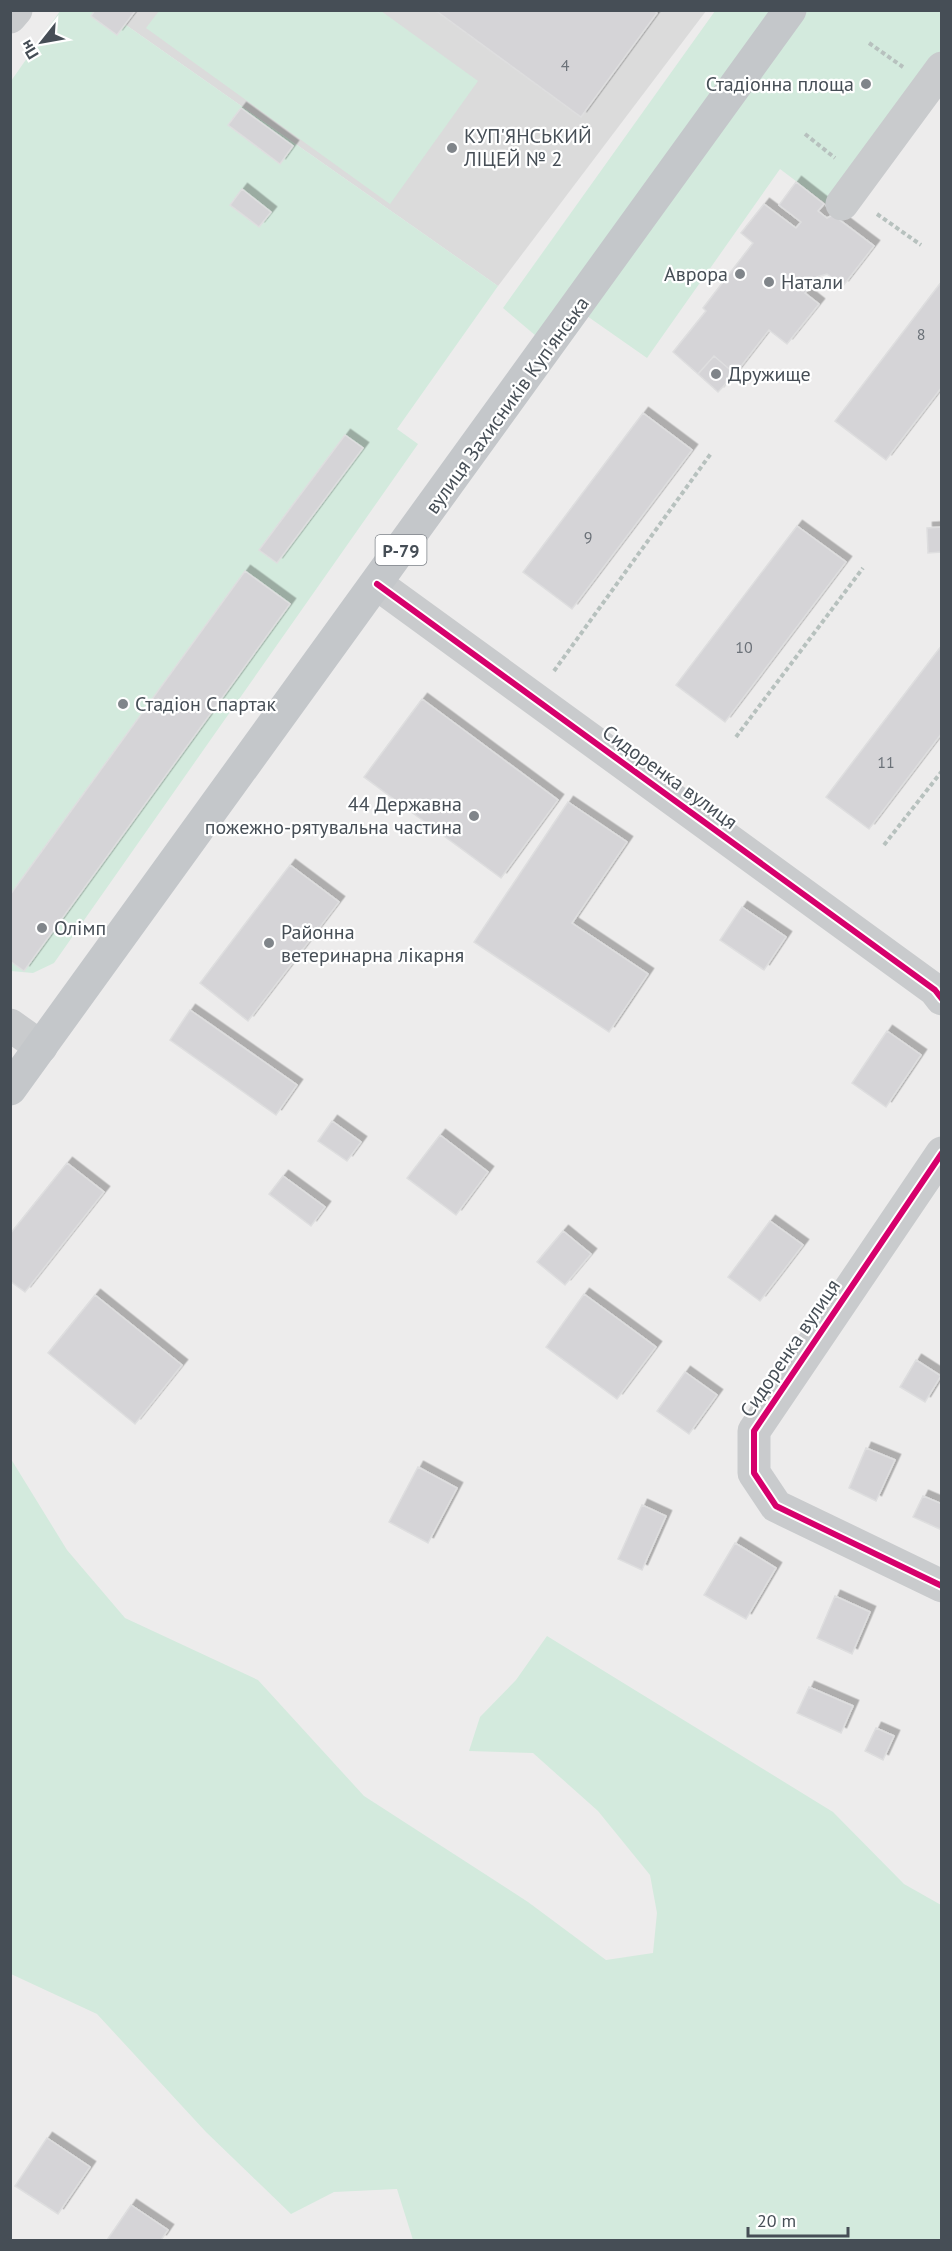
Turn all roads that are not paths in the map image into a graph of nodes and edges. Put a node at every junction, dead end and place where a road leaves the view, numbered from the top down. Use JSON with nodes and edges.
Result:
{"nodes":[{"id":1,"x":15,"y":10,"type":"edge"},
{"id":2,"x":790,"y":10,"type":"edge"},
{"id":3,"x":10,"y":17,"type":"edge"},
{"id":4,"x":935,"y":77,"type":"edge"},
{"id":5,"x":846,"y":199,"type":"road end"},
{"id":6,"x":377,"y":584,"type":"junction"},
{"id":7,"x":942,"y":999,"type":"edge"},
{"id":8,"x":10,"y":1025,"type":"edge"},
{"id":9,"x":41,"y":1047,"type":"junction"},
{"id":10,"x":10,"y":1089,"type":"edge"},
{"id":11,"x":942,"y":1153,"type":"edge"},
{"id":12,"x":942,"y":1586,"type":"edge"}],
"edges":[{"from":1,"to":3,"type":"street"},
{"from":2,"to":6,"type":"main road","name":"вулиця Захисників Куп'янська","number":"Р-79"},
{"from":4,"to":5,"type":"street"},
{"from":6,"to":7,"type":"street","name":"Сидоренка вулиця"},
{"from":6,"to":9,"type":"main road","name":"вулиця Захисників Куп'янська","number":"Р-79"},
{"from":8,"to":9,"type":"street"},
{"from":9,"to":10,"type":"main road","name":"вулиця Захисників Куп'янська","number":"Р-79"},
{"from":11,"to":12,"type":"street","name":"Сидоренка вулиця"}]}
